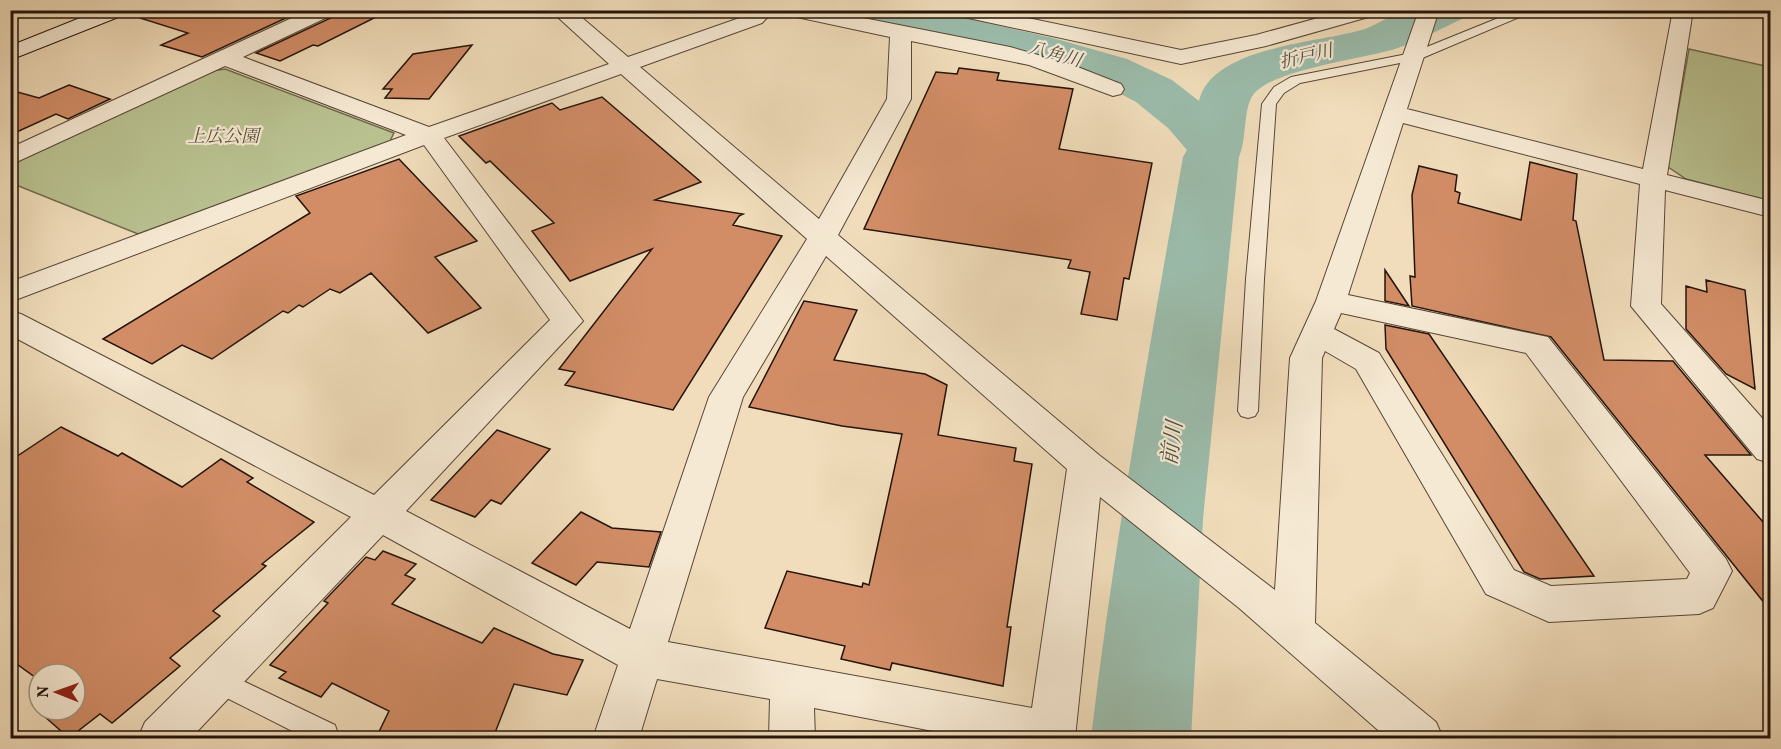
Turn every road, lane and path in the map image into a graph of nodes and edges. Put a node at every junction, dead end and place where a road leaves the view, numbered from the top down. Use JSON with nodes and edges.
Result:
{"nodes":[{"id":1,"x":85,"y":10,"type":"edge"},
{"id":2,"x":119,"y":10,"type":"edge"},
{"id":3,"x":327,"y":10,"type":"edge"},
{"id":4,"x":560,"y":10,"type":"edge"},
{"id":5,"x":764,"y":10,"type":"edge"},
{"id":6,"x":792,"y":10,"type":"edge"},
{"id":7,"x":959,"y":10,"type":"edge"},
{"id":8,"x":1302,"y":10,"type":"edge"},
{"id":9,"x":1372,"y":10,"type":"edge"},
{"id":10,"x":1429,"y":10,"type":"edge"},
{"id":11,"x":1530,"y":10,"type":"edge"},
{"id":12,"x":1683,"y":10,"type":"edge"},
{"id":13,"x":1326,"y":24,"type":"junction"},
{"id":14,"x":901,"y":33,"type":"junction"},
{"id":15,"x":10,"y":39,"type":"edge"},
{"id":16,"x":1106,"y":42,"type":"junction"},
{"id":17,"x":10,"y":54,"type":"edge"},
{"id":18,"x":1415,"y":56,"type":"junction"},
{"id":19,"x":225,"y":58,"type":"junction"},
{"id":20,"x":622,"y":65,"type":"junction"},
{"id":21,"x":1078,"y":72,"type":"junction"},
{"id":22,"x":1113,"y":89,"type":"dead end"},
{"id":23,"x":1394,"y":113,"type":"junction"},
{"id":24,"x":429,"y":135,"type":"junction"},
{"id":25,"x":10,"y":158,"type":"edge"},
{"id":26,"x":1653,"y":179,"type":"junction"},
{"id":27,"x":1770,"y":209,"type":"edge"},
{"id":28,"x":823,"y":236,"type":"junction"},
{"id":29,"x":10,"y":293,"type":"edge"},
{"id":30,"x":1324,"y":317,"type":"junction"},
{"id":31,"x":10,"y":321,"type":"edge"},
{"id":32,"x":1248,"y":411,"type":"dead end"},
{"id":33,"x":1770,"y":450,"type":"edge"},
{"id":34,"x":1087,"y":466,"type":"junction"},
{"id":35,"x":380,"y":514,"type":"junction"},
{"id":36,"x":1294,"y":631,"type":"junction"},
{"id":37,"x":643,"y":657,"type":"junction"},
{"id":38,"x":218,"y":681,"type":"junction"},
{"id":39,"x":792,"y":683,"type":"junction"},
{"id":40,"x":1052,"y":736,"type":"edge"},
{"id":41,"x":161,"y":738,"type":"edge"},
{"id":42,"x":321,"y":738,"type":"edge"},
{"id":43,"x":616,"y":738,"type":"edge"},
{"id":44,"x":792,"y":738,"type":"edge"},
{"id":45,"x":1420,"y":738,"type":"edge"}],
"edges":[{"from":1,"to":15,"type":"street"},
{"from":2,"to":17,"type":"street"},
{"from":3,"to":19,"type":"street"},
{"from":4,"to":20,"type":"street"},
{"from":5,"to":20,"type":"street"},
{"from":6,"to":14,"type":"street"},
{"from":7,"to":16,"type":"street"},
{"from":8,"to":13,"type":"street"},
{"from":9,"to":13,"type":"street"},
{"from":10,"to":18,"type":"street"},
{"from":11,"to":18,"type":"lane"},
{"from":12,"to":26,"type":"street"},
{"from":13,"to":16,"type":"street"},
{"from":14,"to":21,"type":"street"},
{"from":14,"to":28,"type":"street"},
{"from":16,"to":21,"type":"street"},
{"from":18,"to":23,"type":"street"},
{"from":18,"to":32,"type":"lane"},
{"from":19,"to":24,"type":"street"},
{"from":19,"to":25,"type":"street"},
{"from":20,"to":24,"type":"street"},
{"from":20,"to":28,"type":"street"},
{"from":21,"to":22,"type":"street"},
{"from":23,"to":26,"type":"street"},
{"from":23,"to":30,"type":"street"},
{"from":24,"to":29,"type":"street"},
{"from":24,"to":35,"type":"street"},
{"from":26,"to":27,"type":"street"},
{"from":26,"to":33,"type":"street"},
{"from":28,"to":34,"type":"street"},
{"from":28,"to":37,"type":"street"},
{"from":30,"to":30,"type":"street"},
{"from":30,"to":36,"type":"street"},
{"from":31,"to":35,"type":"street"},
{"from":34,"to":36,"type":"street"},
{"from":34,"to":40,"type":"street"},
{"from":35,"to":37,"type":"street"},
{"from":35,"to":38,"type":"street"},
{"from":36,"to":45,"type":"street"},
{"from":37,"to":39,"type":"street"},
{"from":37,"to":43,"type":"street"},
{"from":38,"to":41,"type":"street"},
{"from":38,"to":42,"type":"lane"},
{"from":39,"to":40,"type":"street"},
{"from":39,"to":44,"type":"street"}]}
